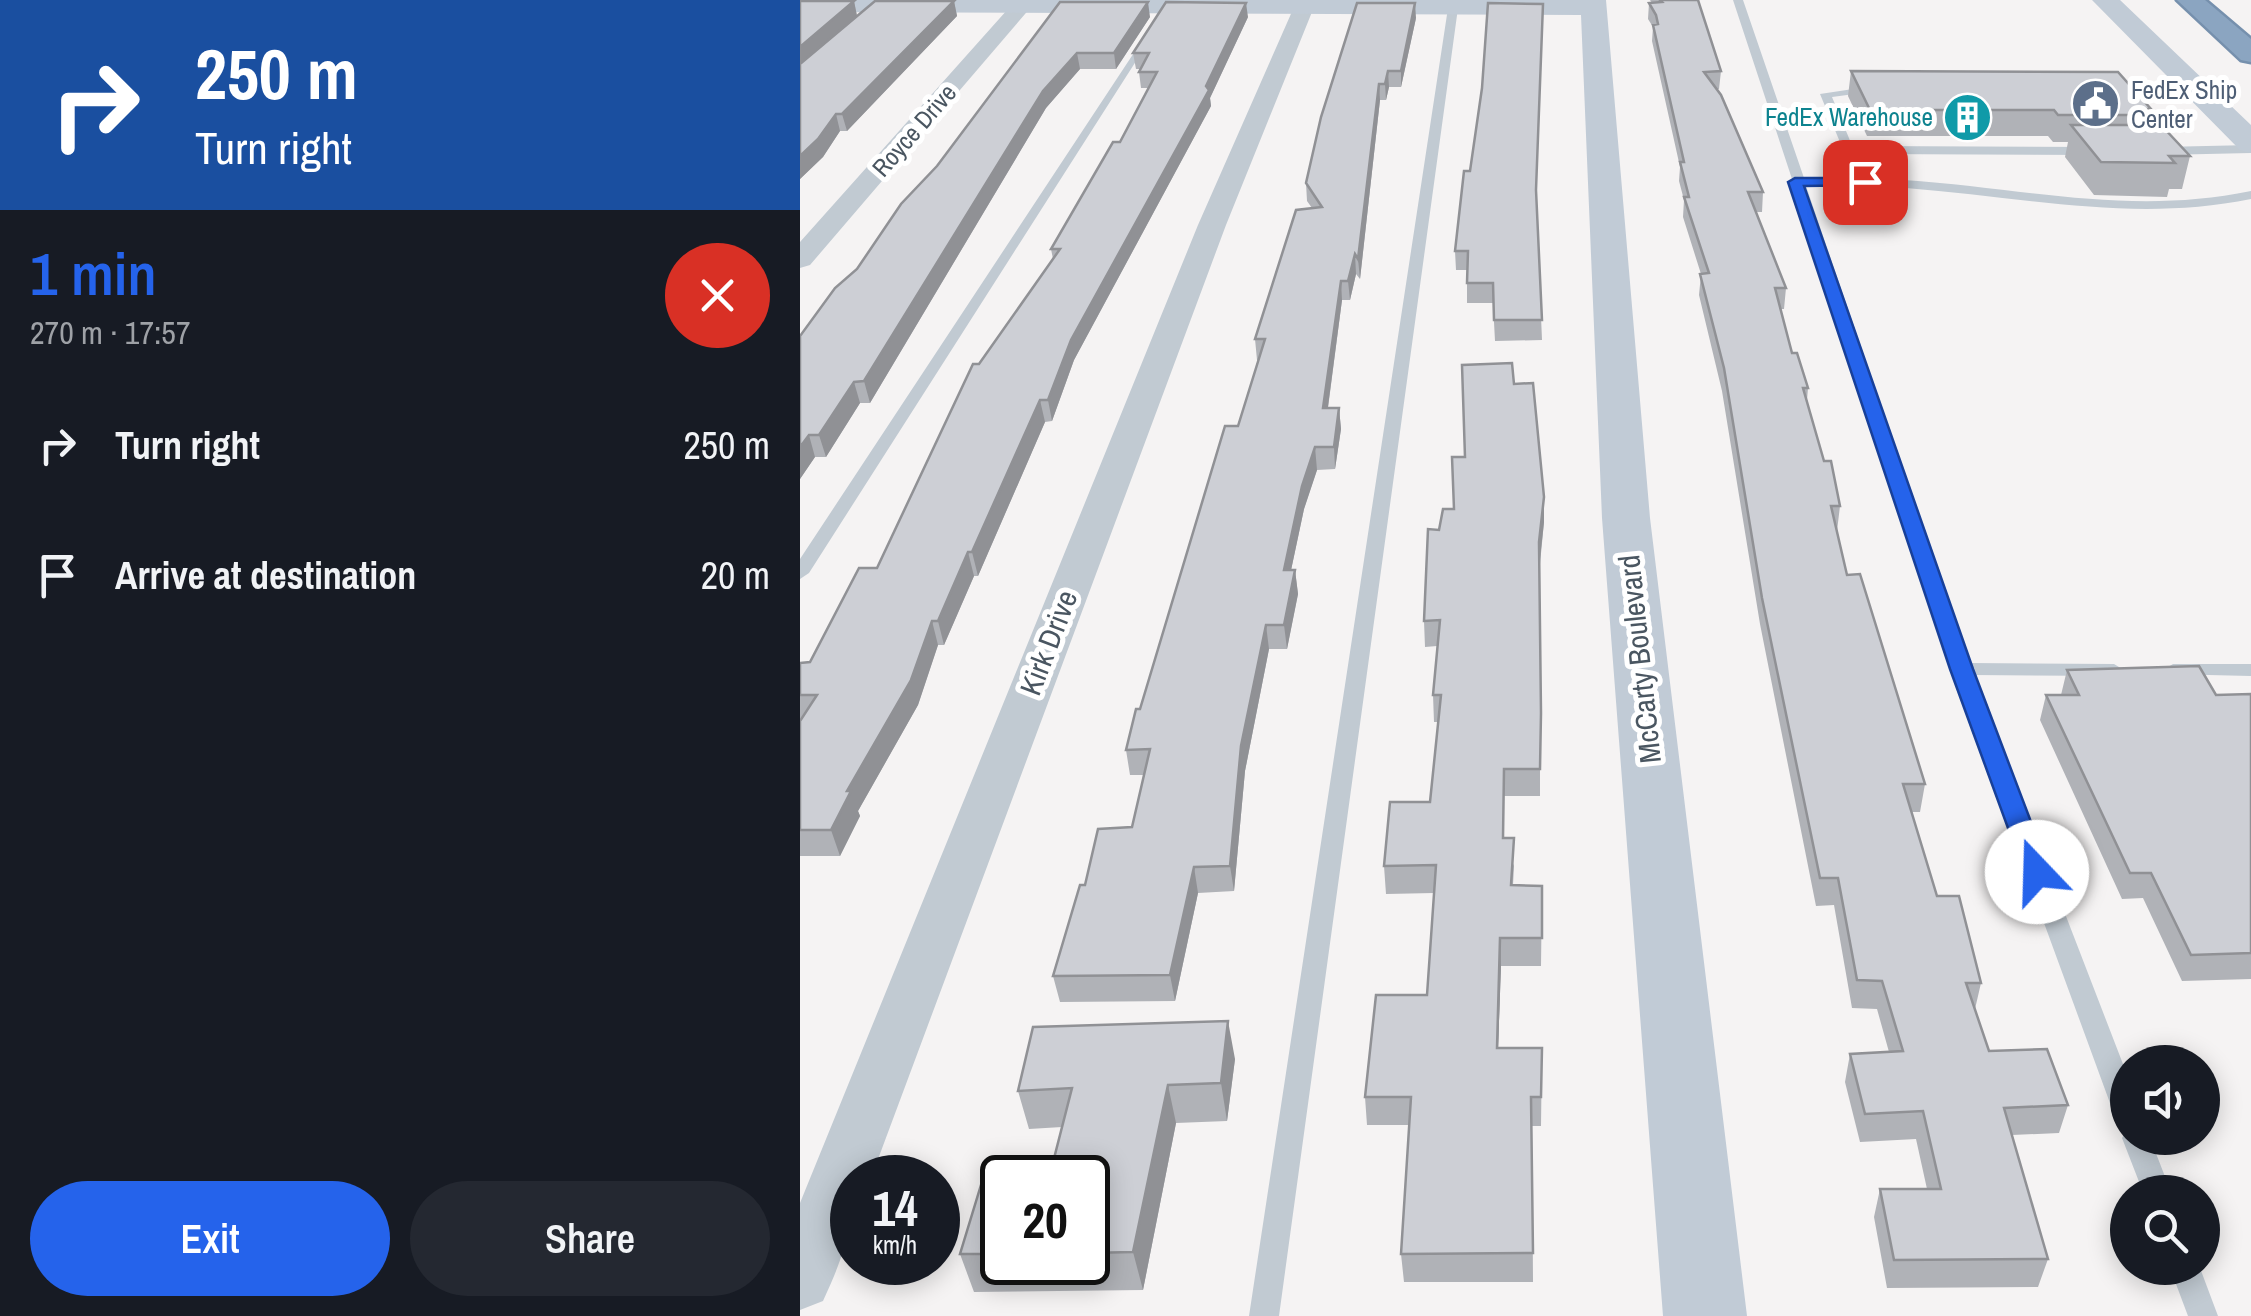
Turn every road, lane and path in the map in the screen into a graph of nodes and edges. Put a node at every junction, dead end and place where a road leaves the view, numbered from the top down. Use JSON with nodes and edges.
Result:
{"nodes":[{"id":1,"x":1738,"y":0,"type":"edge"},
{"id":2,"x":2105,"y":0,"type":"edge"},
{"id":3,"x":2190,"y":0,"type":"edge"},
{"id":4,"x":1025,"y":3,"type":"edge"},
{"id":5,"x":800,"y":4,"type":"edge"},
{"id":6,"x":1592,"y":4,"type":"edge"},
{"id":7,"x":1166,"y":6,"type":"junction"},
{"id":8,"x":1304,"y":7,"type":"junction"},
{"id":9,"x":1453,"y":8,"type":"junction"},
{"id":10,"x":2251,"y":54,"type":"edge"},
{"id":11,"x":1879,"y":89,"type":"edge"},
{"id":12,"x":2094,"y":90,"type":"edge"},
{"id":13,"x":2195,"y":90,"type":"junction"},
{"id":14,"x":2251,"y":146,"type":"edge"},
{"id":15,"x":2104,"y":151,"type":"edge"},
{"id":16,"x":2142,"y":151,"type":"edge"},
{"id":17,"x":1795,"y":182,"type":"junction"},
{"id":18,"x":2251,"y":194,"type":"edge"},
{"id":19,"x":800,"y":260,"type":"edge"},
{"id":20,"x":800,"y":573,"type":"edge"},
{"id":21,"x":1962,"y":669,"type":"junction"},
{"id":22,"x":2251,"y":670,"type":"edge"},
{"id":23,"x":2110,"y":1066,"type":"edge"},
{"id":24,"x":800,"y":1281,"type":"edge"},
{"id":25,"x":2191,"y":1285,"type":"edge"},
{"id":26,"x":1264,"y":1316,"type":"edge"},
{"id":27,"x":1705,"y":1316,"type":"edge"},
{"id":28,"x":2203,"y":1316,"type":"edge"}],
"edges":[{"from":1,"to":17,"type":"lane"},
{"from":2,"to":13,"type":"main road"},
{"from":3,"to":10,"type":"highway"},
{"from":4,"to":5,"type":"main road"},
{"from":4,"to":7,"type":"main road"},
{"from":4,"to":19,"type":"street","name":"Royce Drive"},
{"from":6,"to":9,"type":"main road"},
{"from":6,"to":27,"type":"main road","name":"McCarty Boulevard"},
{"from":7,"to":8,"type":"main road"},
{"from":7,"to":20,"type":"lane"},
{"from":8,"to":9,"type":"main road"},
{"from":8,"to":24,"type":"street","name":"Kirk Drive"},
{"from":9,"to":26,"type":"lane"},
{"from":11,"to":15,"type":"lane"},
{"from":12,"to":13,"type":"lane"},
{"from":13,"to":14,"type":"main road"},
{"from":14,"to":16,"type":"lane"},
{"from":17,"to":18,"type":"lane"},
{"from":17,"to":21,"type":"lane"},
{"from":21,"to":22,"type":"lane"},
{"from":21,"to":23,"type":"lane"},
{"from":25,"to":28,"type":"lane"}]}
